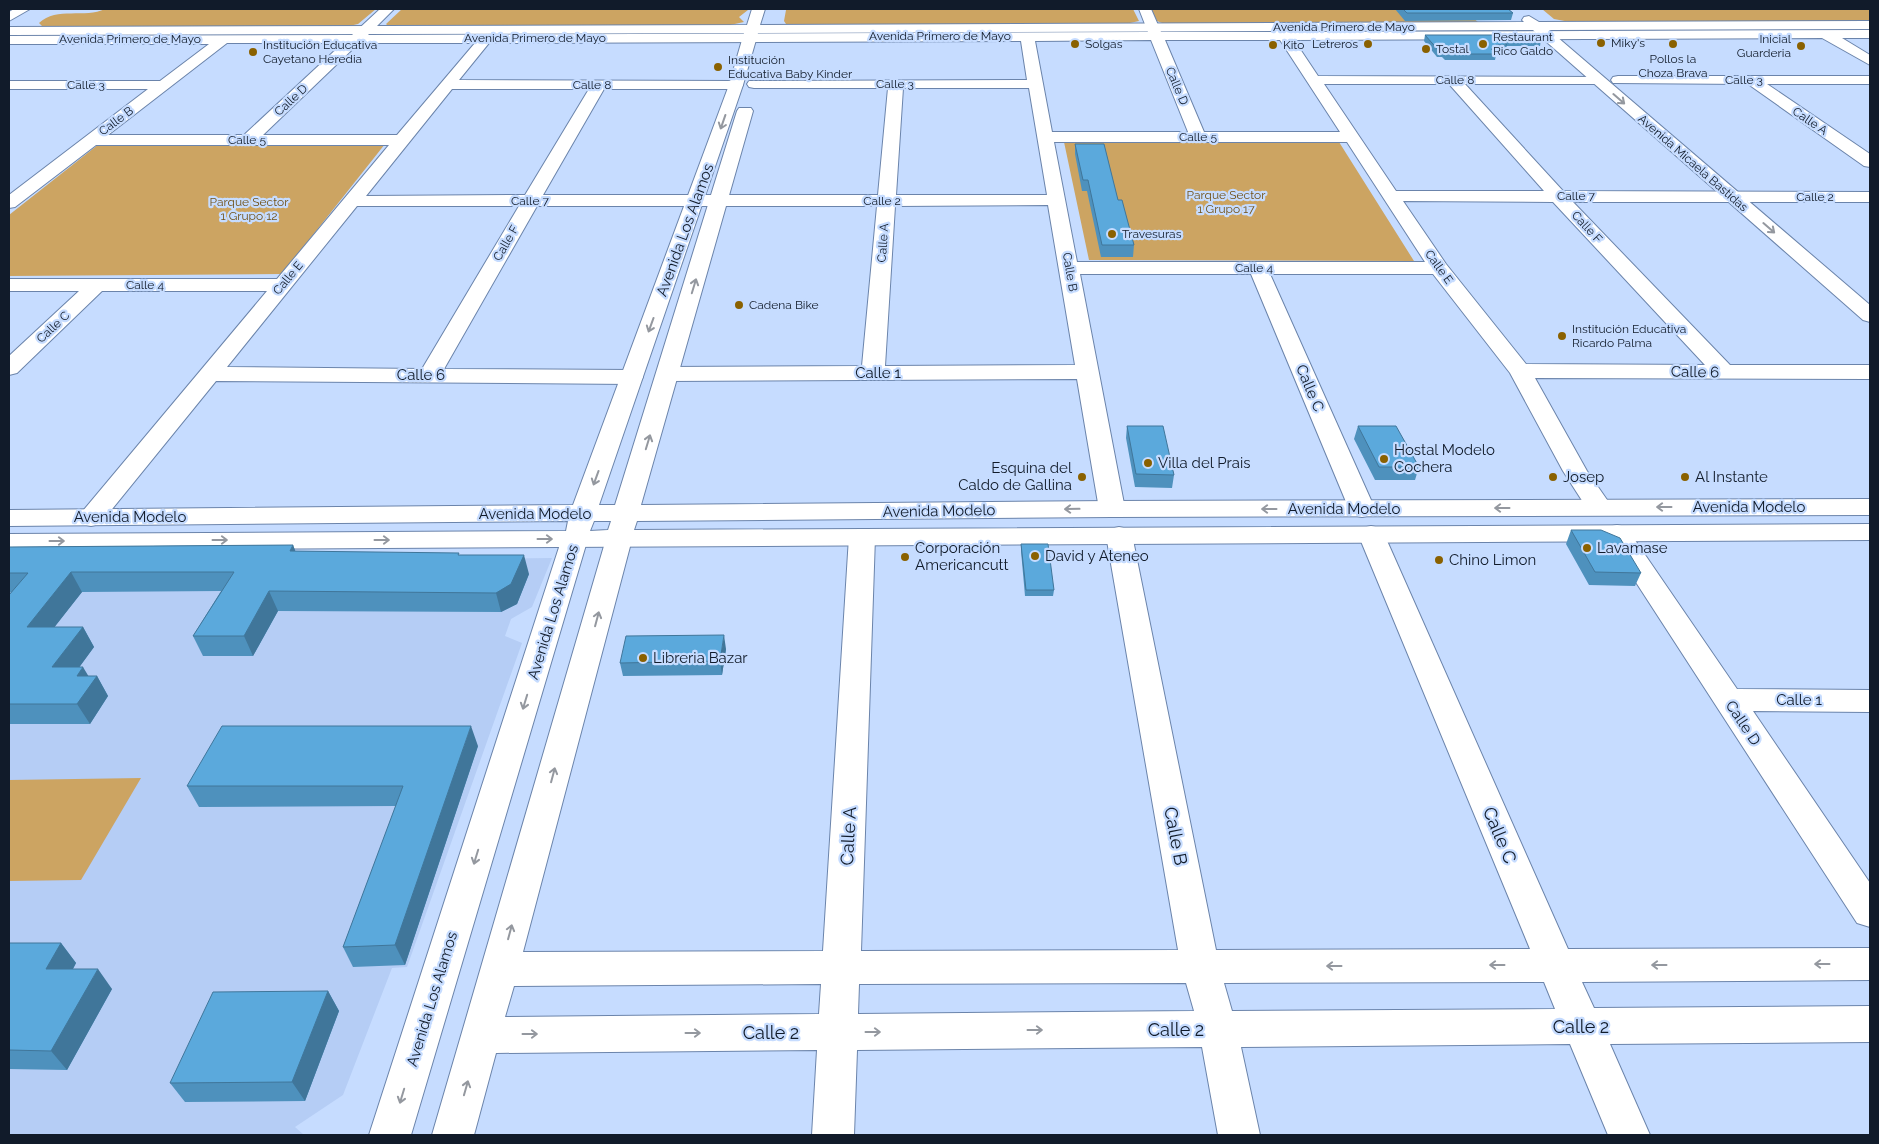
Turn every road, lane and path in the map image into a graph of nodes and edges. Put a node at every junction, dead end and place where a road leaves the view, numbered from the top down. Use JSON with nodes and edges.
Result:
{"nodes":[{"id":1,"x":23,"y":9,"type":"edge"},
{"id":2,"x":387,"y":9,"type":"edge"},
{"id":3,"x":758,"y":9,"type":"edge"},
{"id":4,"x":776,"y":9,"type":"edge"},
{"id":5,"x":1145,"y":9,"type":"edge"},
{"id":6,"x":1517,"y":9,"type":"edge"},
{"id":7,"x":1532,"y":9,"type":"edge"},
{"id":8,"x":9,"y":17,"type":"edge"},
{"id":9,"x":1870,"y":25,"type":"edge"},
{"id":10,"x":9,"y":30,"type":"edge"},
{"id":11,"x":1548,"y":30,"type":"junction"},
{"id":12,"x":1154,"y":32,"type":"junction"},
{"id":13,"x":1281,"y":32,"type":"junction"},
{"id":14,"x":760,"y":33,"type":"junction"},
{"id":15,"x":360,"y":34,"type":"junction"},
{"id":16,"x":1825,"y":34,"type":"junction"},
{"id":17,"x":1870,"y":34,"type":"edge"},
{"id":18,"x":1027,"y":36,"type":"junction"},
{"id":19,"x":224,"y":39,"type":"junction"},
{"id":20,"x":486,"y":39,"type":"junction"},
{"id":21,"x":9,"y":40,"type":"edge"},
{"id":22,"x":1870,"y":61,"type":"edge"},
{"id":23,"x":1313,"y":80,"type":"junction"},
{"id":24,"x":1453,"y":80,"type":"junction"},
{"id":25,"x":1597,"y":80,"type":"junction"},
{"id":26,"x":1618,"y":80,"type":"junction"},
{"id":27,"x":1751,"y":80,"type":"junction"},
{"id":28,"x":1870,"y":80,"type":"edge"},
{"id":29,"x":448,"y":84,"type":"junction"},
{"id":30,"x":745,"y":84,"type":"junction"},
{"id":31,"x":896,"y":84,"type":"junction"},
{"id":32,"x":1036,"y":84,"type":"junction"},
{"id":33,"x":9,"y":85,"type":"edge"},
{"id":34,"x":37,"y":85,"type":"junction"},
{"id":35,"x":164,"y":85,"type":"junction"},
{"id":36,"x":599,"y":85,"type":"junction"},
{"id":37,"x":16,"y":99,"type":"dead end"},
{"id":38,"x":1046,"y":137,"type":"junction"},
{"id":39,"x":1198,"y":137,"type":"junction"},
{"id":40,"x":1351,"y":137,"type":"junction"},
{"id":41,"x":92,"y":140,"type":"junction"},
{"id":42,"x":248,"y":140,"type":"junction"},
{"id":43,"x":402,"y":140,"type":"junction"},
{"id":44,"x":1708,"y":154,"type":"dead end"},
{"id":45,"x":1870,"y":162,"type":"edge"},
{"id":46,"x":1738,"y":179,"type":"dead end"},
{"id":47,"x":1391,"y":196,"type":"junction"},
{"id":48,"x":1558,"y":196,"type":"junction"},
{"id":49,"x":1732,"y":196,"type":"junction"},
{"id":50,"x":1760,"y":197,"type":"junction"},
{"id":51,"x":1870,"y":197,"type":"edge"},
{"id":52,"x":886,"y":200,"type":"junction"},
{"id":53,"x":1057,"y":200,"type":"junction"},
{"id":54,"x":352,"y":201,"type":"junction"},
{"id":55,"x":531,"y":201,"type":"junction"},
{"id":56,"x":708,"y":201,"type":"junction"},
{"id":57,"x":9,"y":203,"type":"edge"},
{"id":58,"x":1782,"y":216,"type":"dead end"},
{"id":59,"x":1069,"y":268,"type":"junction"},
{"id":60,"x":1258,"y":268,"type":"junction"},
{"id":61,"x":1439,"y":268,"type":"junction"},
{"id":62,"x":9,"y":285,"type":"edge"},
{"id":63,"x":96,"y":285,"type":"junction"},
{"id":64,"x":282,"y":285,"type":"junction"},
{"id":65,"x":1870,"y":316,"type":"edge"},
{"id":66,"x":9,"y":368,"type":"edge"},
{"id":67,"x":1520,"y":370,"type":"junction"},
{"id":68,"x":1088,"y":372,"type":"junction"},
{"id":69,"x":1725,"y":372,"type":"junction"},
{"id":70,"x":1870,"y":372,"type":"edge"},
{"id":71,"x":873,"y":373,"type":"junction"},
{"id":72,"x":209,"y":374,"type":"junction"},
{"id":73,"x":668,"y":374,"type":"junction"},
{"id":74,"x":429,"y":375,"type":"junction"},
{"id":75,"x":632,"y":377,"type":"junction"},
{"id":76,"x":1599,"y":507,"type":"junction"},
{"id":77,"x":1870,"y":507,"type":"edge"},
{"id":78,"x":9,"y":518,"type":"edge"},
{"id":79,"x":91,"y":518,"type":"junction"},
{"id":80,"x":1367,"y":521,"type":"junction"},
{"id":81,"x":1116,"y":522,"type":"junction"},
{"id":82,"x":579,"y":526,"type":"junction"},
{"id":83,"x":622,"y":526,"type":"junction"},
{"id":84,"x":1870,"y":532,"type":"edge"},
{"id":85,"x":1617,"y":533,"type":"junction"},
{"id":86,"x":862,"y":537,"type":"junction"},
{"id":87,"x":9,"y":542,"type":"edge"},
{"id":88,"x":1728,"y":700,"type":"junction"},
{"id":89,"x":1870,"y":700,"type":"edge"},
{"id":90,"x":1870,"y":912,"type":"edge"},
{"id":91,"x":1870,"y":964,"type":"edge"},
{"id":92,"x":1556,"y":965,"type":"junction"},
{"id":93,"x":1200,"y":966,"type":"junction"},
{"id":94,"x":842,"y":968,"type":"junction"},
{"id":95,"x":500,"y":969,"type":"junction"},
{"id":96,"x":1870,"y":1024,"type":"edge"},
{"id":97,"x":1582,"y":1026,"type":"junction"},
{"id":98,"x":1218,"y":1029,"type":"junction"},
{"id":99,"x":838,"y":1032,"type":"junction"},
{"id":100,"x":482,"y":1034,"type":"junction"},
{"id":101,"x":390,"y":1135,"type":"edge"},
{"id":102,"x":453,"y":1135,"type":"edge"},
{"id":103,"x":833,"y":1135,"type":"edge"},
{"id":104,"x":1239,"y":1135,"type":"edge"},
{"id":105,"x":1629,"y":1135,"type":"edge"}],
"edges":[{"from":1,"to":8,"type":"street"},
{"from":2,"to":15,"type":"street","name":"Calle D"},
{"from":3,"to":14,"type":"street","name":"Avenida Los Alamos"},
{"from":4,"to":14,"type":"street","name":"Avenida Los Alamos"},
{"from":5,"to":12,"type":"street","name":"Calle D"},
{"from":6,"to":11,"type":"street","name":"Avenida Micaela Bastidas"},
{"from":7,"to":11,"type":"street","name":"Avenida Micaela Bastidas"},
{"from":9,"to":11,"type":"street","name":"Avenida Primero de Mayo"},
{"from":10,"to":15,"type":"street","name":"Avenida Primero de Mayo"},
{"from":11,"to":13,"type":"street","name":"Avenida Primero de Mayo"},
{"from":11,"to":16,"type":"street","name":"Avenida Primero de Mayo"},
{"from":11,"to":25,"type":"street","name":"Avenida Micaela Bastidas"},
{"from":11,"to":26,"type":"street","name":"Avenida Micaela Bastidas"},
{"from":12,"to":13,"type":"street","name":"Avenida Primero de Mayo"},
{"from":12,"to":14,"type":"street","name":"Avenida Primero de Mayo"},
{"from":12,"to":18,"type":"street","name":"Avenida Primero de Mayo"},
{"from":12,"to":39,"type":"street","name":"Calle D"},
{"from":13,"to":23,"type":"street","name":"Calle E"},
{"from":14,"to":15,"type":"street","name":"Avenida Primero de Mayo"},
{"from":14,"to":18,"type":"street","name":"Avenida Primero de Mayo"},
{"from":14,"to":20,"type":"street","name":"Avenida Primero de Mayo"},
{"from":14,"to":30,"type":"street","name":"Avenida Los Alamos"},
{"from":15,"to":19,"type":"street","name":"Avenida Primero de Mayo"},
{"from":15,"to":20,"type":"street","name":"Avenida Primero de Mayo"},
{"from":15,"to":42,"type":"street","name":"Calle D"},
{"from":16,"to":17,"type":"street","name":"Avenida Primero de Mayo"},
{"from":16,"to":22,"type":"street"},
{"from":18,"to":32,"type":"street","name":"Calle B"},
{"from":19,"to":21,"type":"street","name":"Avenida Primero de Mayo"},
{"from":19,"to":35,"type":"street","name":"Calle B"},
{"from":20,"to":29,"type":"street","name":"Calle E"},
{"from":23,"to":24,"type":"street","name":"Calle 8"},
{"from":23,"to":40,"type":"street","name":"Calle E"},
{"from":24,"to":25,"type":"street","name":"Calle 8"},
{"from":24,"to":48,"type":"street","name":"Calle F"},
{"from":25,"to":49,"type":"street","name":"Avenida Micaela Bastidas","one_way":true},
{"from":26,"to":27,"type":"street","name":"Calle 3"},
{"from":26,"to":44,"type":"street","name":"Avenida Micaela Bastidas"},
{"from":27,"to":28,"type":"street","name":"Calle 3"},
{"from":27,"to":45,"type":"street","name":"Calle A"},
{"from":29,"to":36,"type":"street","name":"Calle 8"},
{"from":29,"to":43,"type":"street","name":"Calle E"},
{"from":30,"to":31,"type":"street","name":"Calle 3"},
{"from":30,"to":36,"type":"street","name":"Calle 8"},
{"from":30,"to":56,"type":"street","name":"Avenida Los Alamos"},
{"from":31,"to":32,"type":"street","name":"Calle 3"},
{"from":31,"to":52,"type":"street","name":"Calle A"},
{"from":32,"to":38,"type":"street","name":"Calle B"},
{"from":33,"to":34,"type":"street","name":"Calle 3"},
{"from":34,"to":35,"type":"street","name":"Calle 3"},
{"from":34,"to":37,"type":"street"},
{"from":35,"to":41,"type":"street","name":"Calle B"},
{"from":36,"to":55,"type":"street","name":"Calle F"},
{"from":38,"to":39,"type":"street","name":"Calle 5"},
{"from":38,"to":53,"type":"street","name":"Calle B"},
{"from":39,"to":40,"type":"street","name":"Calle 5"},
{"from":40,"to":47,"type":"street","name":"Calle E"},
{"from":41,"to":42,"type":"street","name":"Calle 5"},
{"from":41,"to":57,"type":"street","name":"Calle B"},
{"from":42,"to":43,"type":"street","name":"Calle 5"},
{"from":43,"to":54,"type":"street","name":"Calle E"},
{"from":46,"to":50,"type":"street","name":"Avenida Micaela Bastidas"},
{"from":47,"to":48,"type":"street","name":"Calle 7"},
{"from":47,"to":61,"type":"street","name":"Calle E"},
{"from":48,"to":49,"type":"street","name":"Calle 7"},
{"from":48,"to":69,"type":"street","name":"Calle F"},
{"from":49,"to":50,"type":"street","name":"Calle 7"},
{"from":49,"to":65,"type":"street","name":"Avenida Micaela Bastidas","one_way":true},
{"from":50,"to":51,"type":"street","name":"Calle 2"},
{"from":50,"to":58,"type":"street","name":"Avenida Micaela Bastidas"},
{"from":52,"to":53,"type":"street","name":"Calle 2"},
{"from":52,"to":56,"type":"street","name":"Calle 2"},
{"from":52,"to":71,"type":"street","name":"Calle A"},
{"from":53,"to":59,"type":"street","name":"Calle B"},
{"from":54,"to":55,"type":"street","name":"Calle 7"},
{"from":54,"to":64,"type":"street","name":"Calle E"},
{"from":55,"to":56,"type":"street","name":"Calle 7"},
{"from":55,"to":74,"type":"street","name":"Calle F"},
{"from":73,"to":56,"type":"street","name":"Avenida Los Alamos","one_way":true},
{"from":56,"to":75,"type":"street","name":"Avenida Los Alamos","one_way":true},
{"from":59,"to":60,"type":"street","name":"Calle 4"},
{"from":59,"to":68,"type":"street","name":"Calle B"},
{"from":60,"to":61,"type":"street","name":"Calle 4"},
{"from":60,"to":80,"type":"street","name":"Calle C"},
{"from":61,"to":67,"type":"street","name":"Calle E"},
{"from":62,"to":63,"type":"street","name":"Calle 4"},
{"from":63,"to":64,"type":"street","name":"Calle 4"},
{"from":63,"to":66,"type":"street","name":"Calle C"},
{"from":64,"to":72,"type":"street","name":"Calle E"},
{"from":67,"to":69,"type":"street","name":"Calle 6"},
{"from":67,"to":76,"type":"street","name":"Calle E"},
{"from":68,"to":71,"type":"street","name":"Calle 1"},
{"from":68,"to":81,"type":"street","name":"Calle B"},
{"from":69,"to":70,"type":"street","name":"Calle 6"},
{"from":71,"to":73,"type":"street","name":"Calle 1"},
{"from":72,"to":74,"type":"street","name":"Calle 6"},
{"from":72,"to":79,"type":"street","name":"Calle E"},
{"from":83,"to":73,"type":"street","name":"Avenida Los Alamos","one_way":true},
{"from":74,"to":75,"type":"street","name":"Calle 6"},
{"from":75,"to":82,"type":"street","name":"Avenida Los Alamos","one_way":true},
{"from":77,"to":76,"type":"street","name":"Avenida Modelo","one_way":true},
{"from":76,"to":80,"type":"street","name":"Avenida Modelo","one_way":true},
{"from":78,"to":79,"type":"street","name":"Avenida Modelo"},
{"from":79,"to":82,"type":"street","name":"Avenida Modelo"},
{"from":80,"to":81,"type":"street","name":"Avenida Modelo"},
{"from":80,"to":85,"type":"street","name":"Avenida Modelo"},
{"from":80,"to":92,"type":"street","name":"Calle C"},
{"from":81,"to":83,"type":"street","name":"Avenida Modelo","one_way":true},
{"from":81,"to":86,"type":"street","name":"Avenida Modelo"},
{"from":81,"to":93,"type":"street","name":"Calle B"},
{"from":82,"to":83,"type":"street","name":"Avenida Modelo"},
{"from":87,"to":82,"type":"street","name":"Avenida Modelo","one_way":true},
{"from":82,"to":101,"type":"street","name":"Avenida Los Alamos","one_way":true},
{"from":83,"to":86,"type":"street","name":"Avenida Modelo"},
{"from":95,"to":83,"type":"street","name":"Avenida Los Alamos","one_way":true},
{"from":84,"to":85,"type":"street","name":"Avenida Modelo"},
{"from":85,"to":88,"type":"street","name":"Calle D"},
{"from":86,"to":94,"type":"street","name":"Calle A"},
{"from":88,"to":89,"type":"street","name":"Calle 1"},
{"from":88,"to":90,"type":"street","name":"Calle D"},
{"from":91,"to":92,"type":"street","one_way":true},
{"from":92,"to":93,"type":"street","one_way":true},
{"from":92,"to":97,"type":"street","name":"Calle C"},
{"from":93,"to":94,"type":"street"},
{"from":93,"to":98,"type":"street","name":"Calle B"},
{"from":94,"to":95,"type":"street"},
{"from":94,"to":99,"type":"street","name":"Calle A"},
{"from":95,"to":100,"type":"street","name":"Avenida Los Alamos"},
{"from":96,"to":97,"type":"street","name":"Calle 2"},
{"from":97,"to":98,"type":"street","name":"Calle 2"},
{"from":97,"to":105,"type":"street","name":"Calle C"},
{"from":99,"to":98,"type":"street","name":"Calle 2","one_way":true},
{"from":98,"to":104,"type":"street","name":"Calle B"},
{"from":100,"to":99,"type":"street","name":"Calle 2","one_way":true},
{"from":99,"to":103,"type":"street","name":"Calle A"},
{"from":102,"to":100,"type":"street","name":"Avenida Los Alamos","one_way":true}]}
